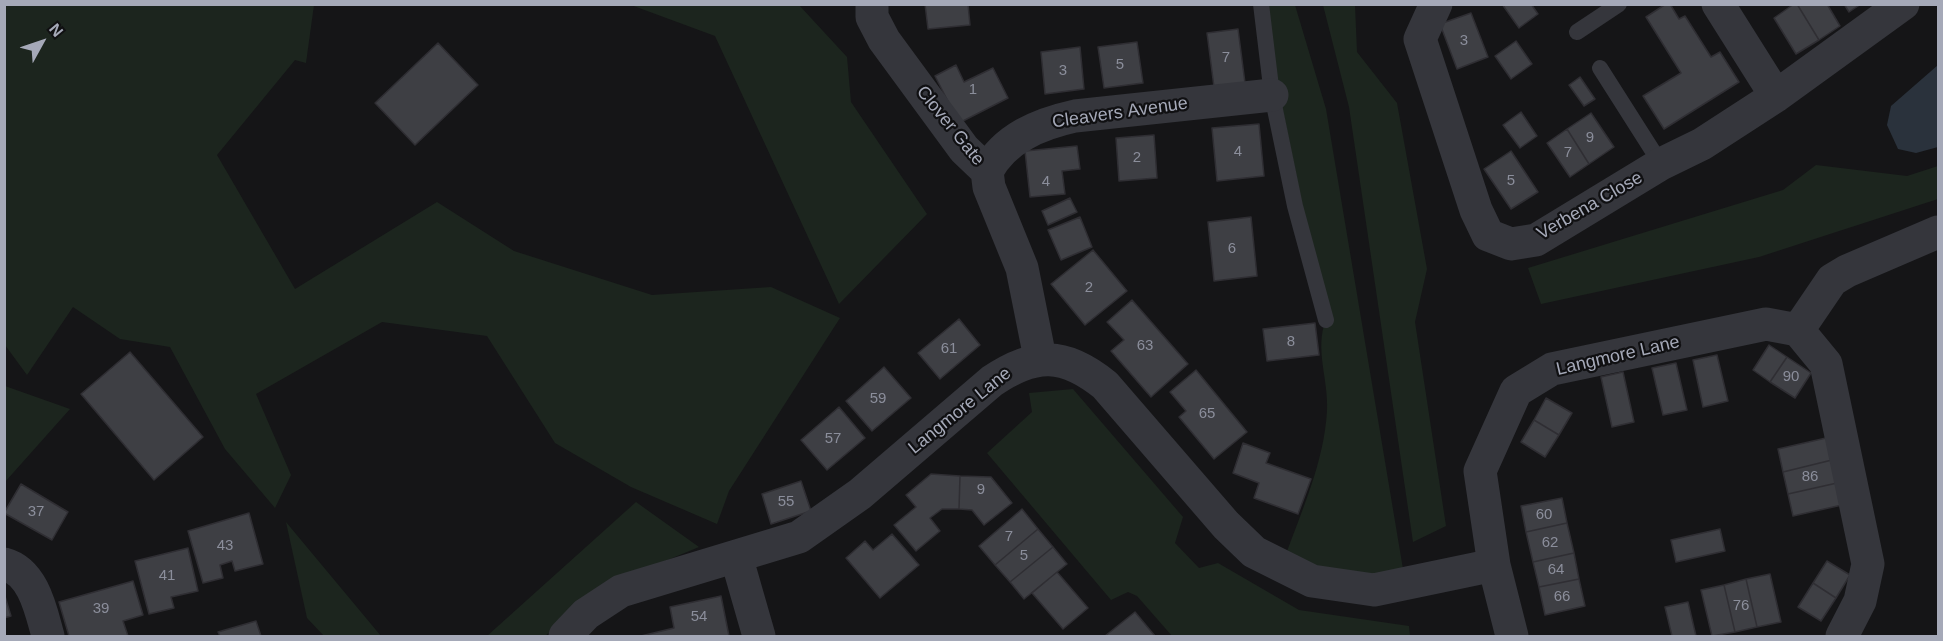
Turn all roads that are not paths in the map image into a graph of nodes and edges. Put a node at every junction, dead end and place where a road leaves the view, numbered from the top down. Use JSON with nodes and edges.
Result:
{"nodes":[{"id":1,"x":872,"y":4,"type":"edge"},
{"id":2,"x":1261,"y":4,"type":"edge"},
{"id":3,"x":1436,"y":4,"type":"edge"},
{"id":4,"x":1619,"y":4,"type":"edge"},
{"id":5,"x":1718,"y":4,"type":"edge"},
{"id":6,"x":1904,"y":4,"type":"edge"},
{"id":7,"x":1577,"y":32,"type":"dead end"},
{"id":8,"x":1600,"y":68,"type":"dead end"},
{"id":9,"x":1272,"y":94,"type":"junction"},
{"id":10,"x":1776,"y":96,"type":"junction"},
{"id":11,"x":1661,"y":164,"type":"junction"},
{"id":12,"x":987,"y":171,"type":"junction"},
{"id":13,"x":1938,"y":232,"type":"edge"},
{"id":14,"x":1326,"y":320,"type":"dead end"},
{"id":15,"x":1798,"y":330,"type":"junction"},
{"id":16,"x":1040,"y":358,"type":"junction"},
{"id":17,"x":736,"y":556,"type":"junction"},
{"id":18,"x":4,"y":564,"type":"edge"},
{"id":19,"x":1494,"y":565,"type":"junction"},
{"id":20,"x":48,"y":636,"type":"edge"},
{"id":21,"x":565,"y":636,"type":"edge"},
{"id":22,"x":759,"y":636,"type":"edge"},
{"id":23,"x":1512,"y":636,"type":"edge"},
{"id":24,"x":1842,"y":636,"type":"edge"}],
"edges":[{"from":1,"to":12,"type":"street","name":"Clover Gate"},
{"from":2,"to":9,"type":"lane"},
{"from":3,"to":11,"type":"street","name":"Verbena Close"},
{"from":4,"to":7,"type":"lane"},
{"from":5,"to":10,"type":"street"},
{"from":6,"to":10,"type":"street","name":"Verbena Close"},
{"from":8,"to":11,"type":"lane"},
{"from":9,"to":12,"type":"street","name":"Cleavers Avenue"},
{"from":9,"to":14,"type":"lane"},
{"from":10,"to":11,"type":"street","name":"Verbena Close"},
{"from":12,"to":16,"type":"street","name":"Clover Gate"},
{"from":13,"to":15,"type":"street"},
{"from":15,"to":19,"type":"street","name":"Langmore Lane"},
{"from":15,"to":24,"type":"street"},
{"from":16,"to":17,"type":"street","name":"Langmore Lane"},
{"from":16,"to":19,"type":"street","name":"Langmore Lane"},
{"from":17,"to":21,"type":"street","name":"Langmore Lane"},
{"from":17,"to":22,"type":"street"},
{"from":18,"to":20,"type":"street"},
{"from":19,"to":23,"type":"street","name":"Langmore Lane"}]}
